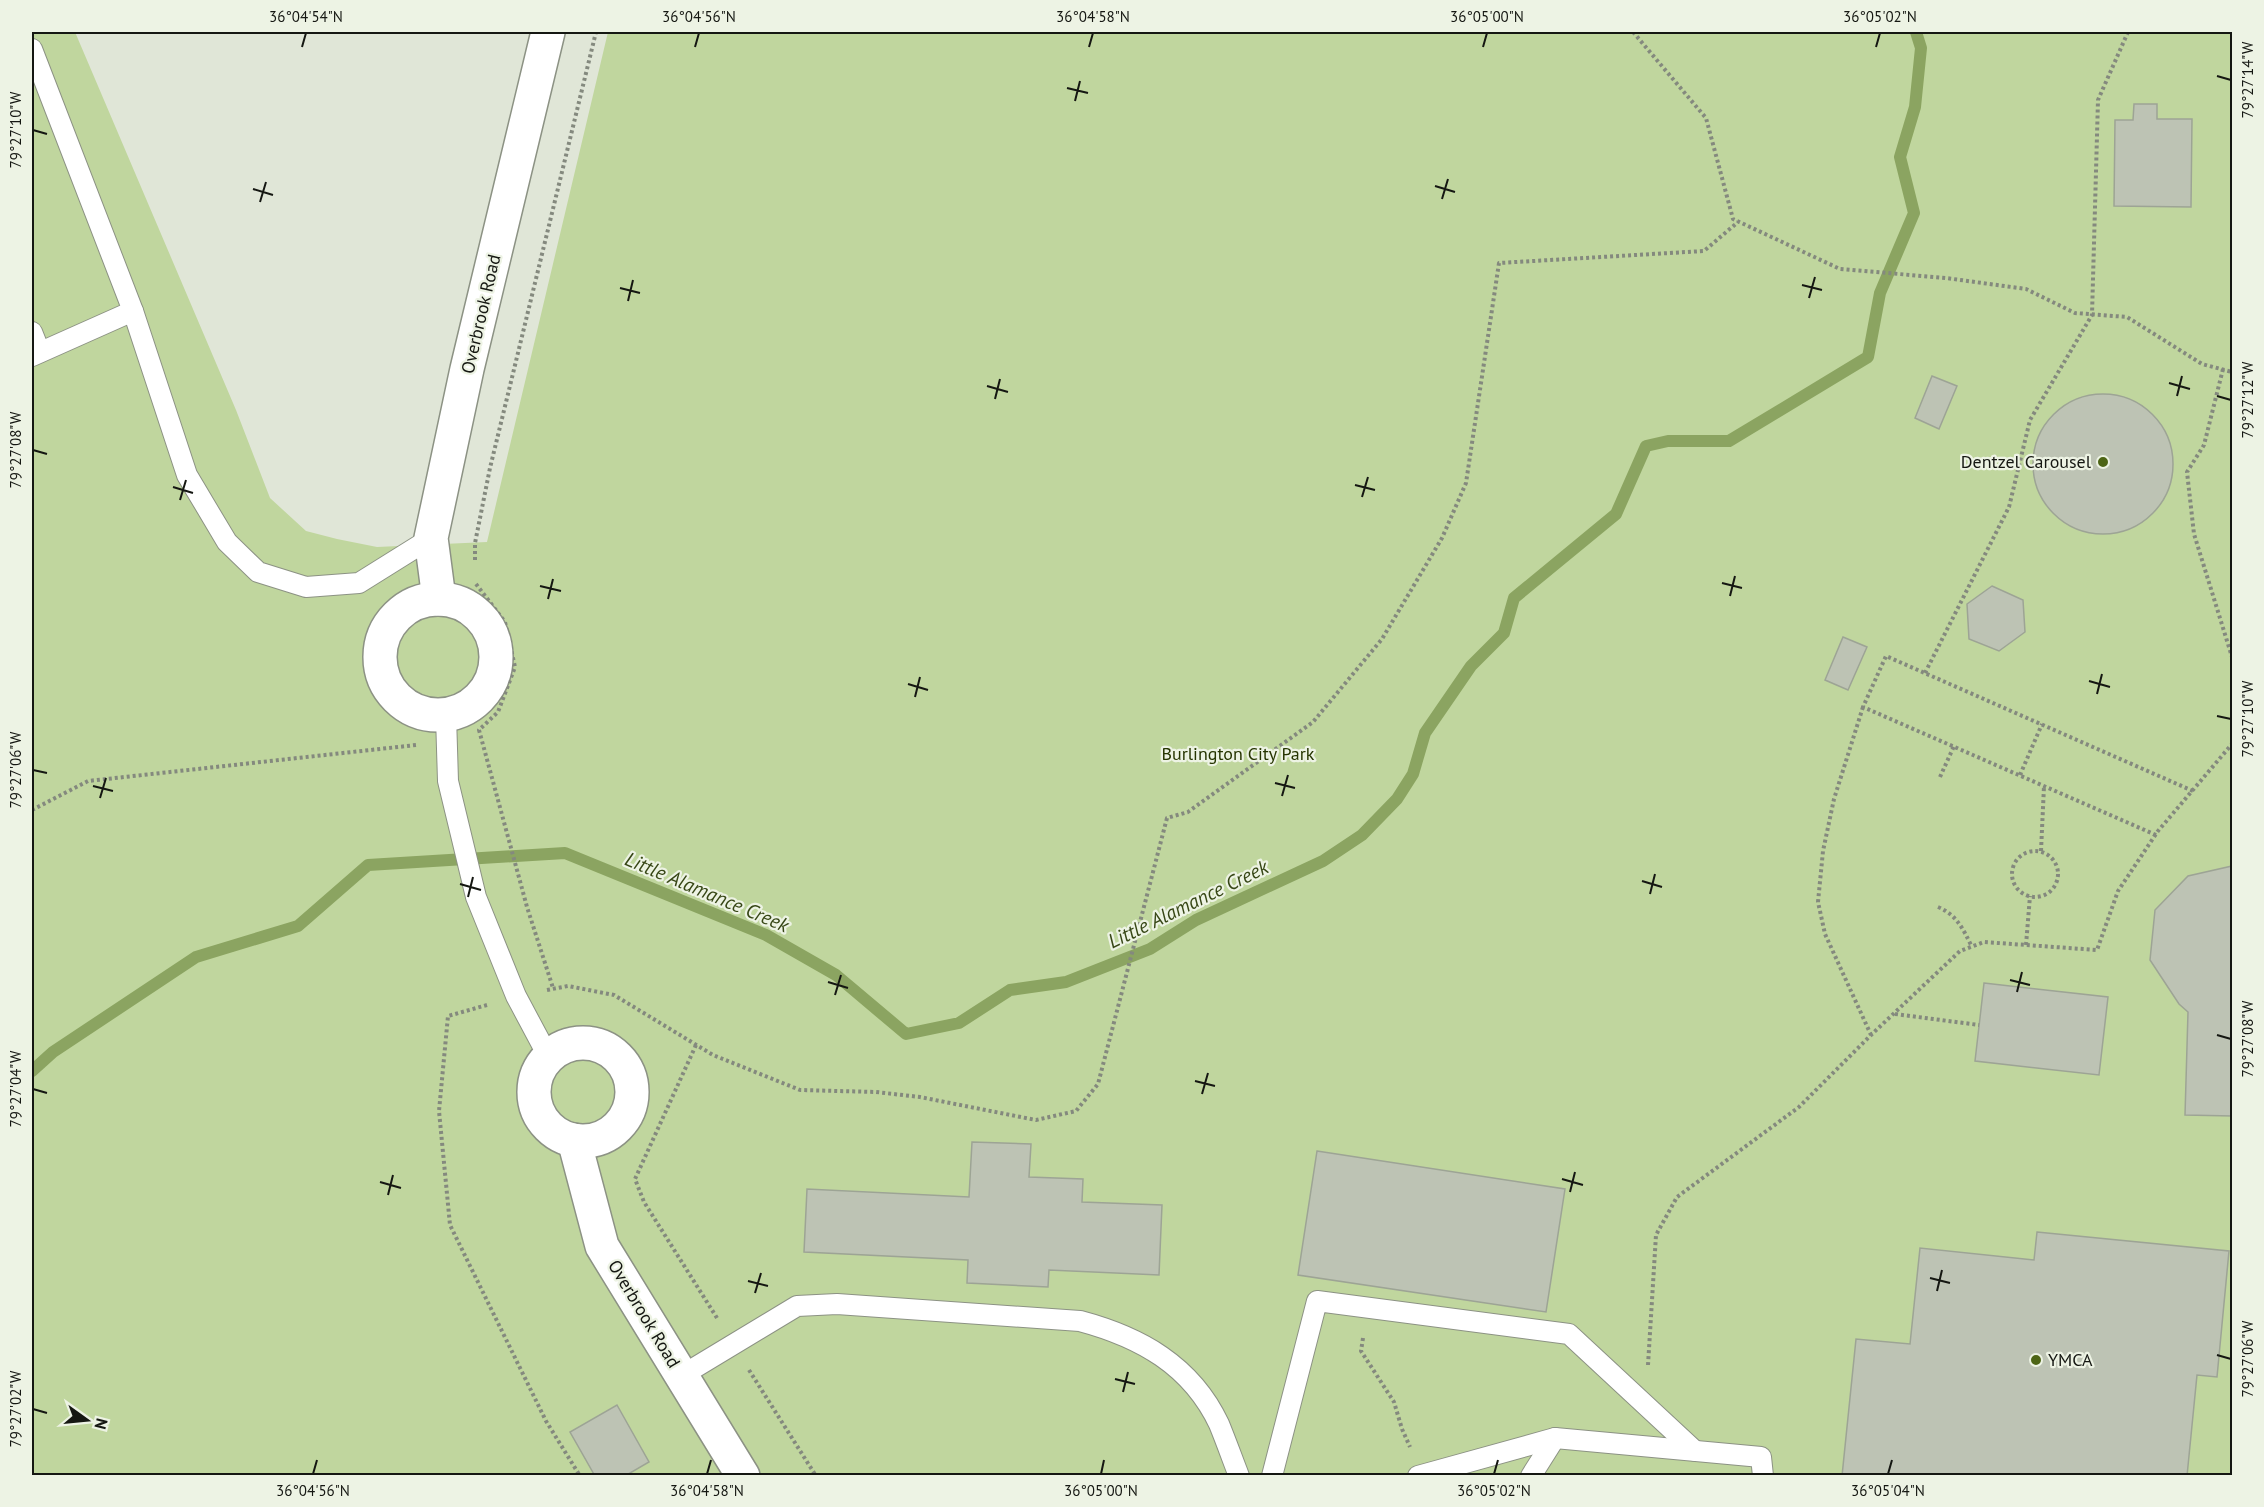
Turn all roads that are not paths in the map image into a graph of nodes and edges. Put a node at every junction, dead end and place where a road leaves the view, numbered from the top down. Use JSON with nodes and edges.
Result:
{"nodes":[{"id":1,"x":548,"y":32,"type":"edge"},
{"id":2,"x":32,"y":49,"type":"edge"},
{"id":3,"x":134,"y":311,"type":"junction"},
{"id":4,"x":32,"y":332,"type":"edge"},
{"id":5,"x":36,"y":354,"type":"edge"},
{"id":6,"x":430,"y":538,"type":"junction"},
{"id":7,"x":439,"y":599,"type":"junction"},
{"id":8,"x":446,"y":729,"type":"junction"},
{"id":9,"x":548,"y":1056,"type":"junction"},
{"id":10,"x":574,"y":1140,"type":"junction"},
{"id":11,"x":681,"y":1376,"type":"junction"},
{"id":12,"x":1555,"y":1438,"type":"junction"},
{"id":13,"x":1695,"y":1451,"type":"junction"},
{"id":14,"x":1420,"y":1475,"type":"edge"},
{"id":15,"x":743,"y":1476,"type":"edge"},
{"id":16,"x":1239,"y":1476,"type":"edge"},
{"id":17,"x":1272,"y":1476,"type":"edge"},
{"id":18,"x":1531,"y":1476,"type":"edge"},
{"id":19,"x":1763,"y":1476,"type":"edge"}],
"edges":[{"from":1,"to":6,"type":"street","name":"Overbrook Road"},
{"from":2,"to":3,"type":"lane"},
{"from":3,"to":5,"type":"lane"},
{"from":3,"to":6,"type":"lane"},
{"from":4,"to":5,"type":"lane"},
{"from":6,"to":7,"type":"street","name":"Overbrook Road"},
{"from":7,"to":8,"type":"street"},
{"from":7,"to":8,"type":"street"},
{"from":8,"to":9,"type":"lane"},
{"from":9,"to":10,"type":"street"},
{"from":9,"to":10,"type":"street"},
{"from":10,"to":11,"type":"street","name":"Overbrook Road"},
{"from":11,"to":15,"type":"street","name":"Overbrook Road"},
{"from":11,"to":16,"type":"lane"},
{"from":12,"to":13,"type":"lane"},
{"from":12,"to":14,"type":"lane"},
{"from":12,"to":18,"type":"lane"},
{"from":13,"to":17,"type":"lane"},
{"from":13,"to":19,"type":"lane"}]}
